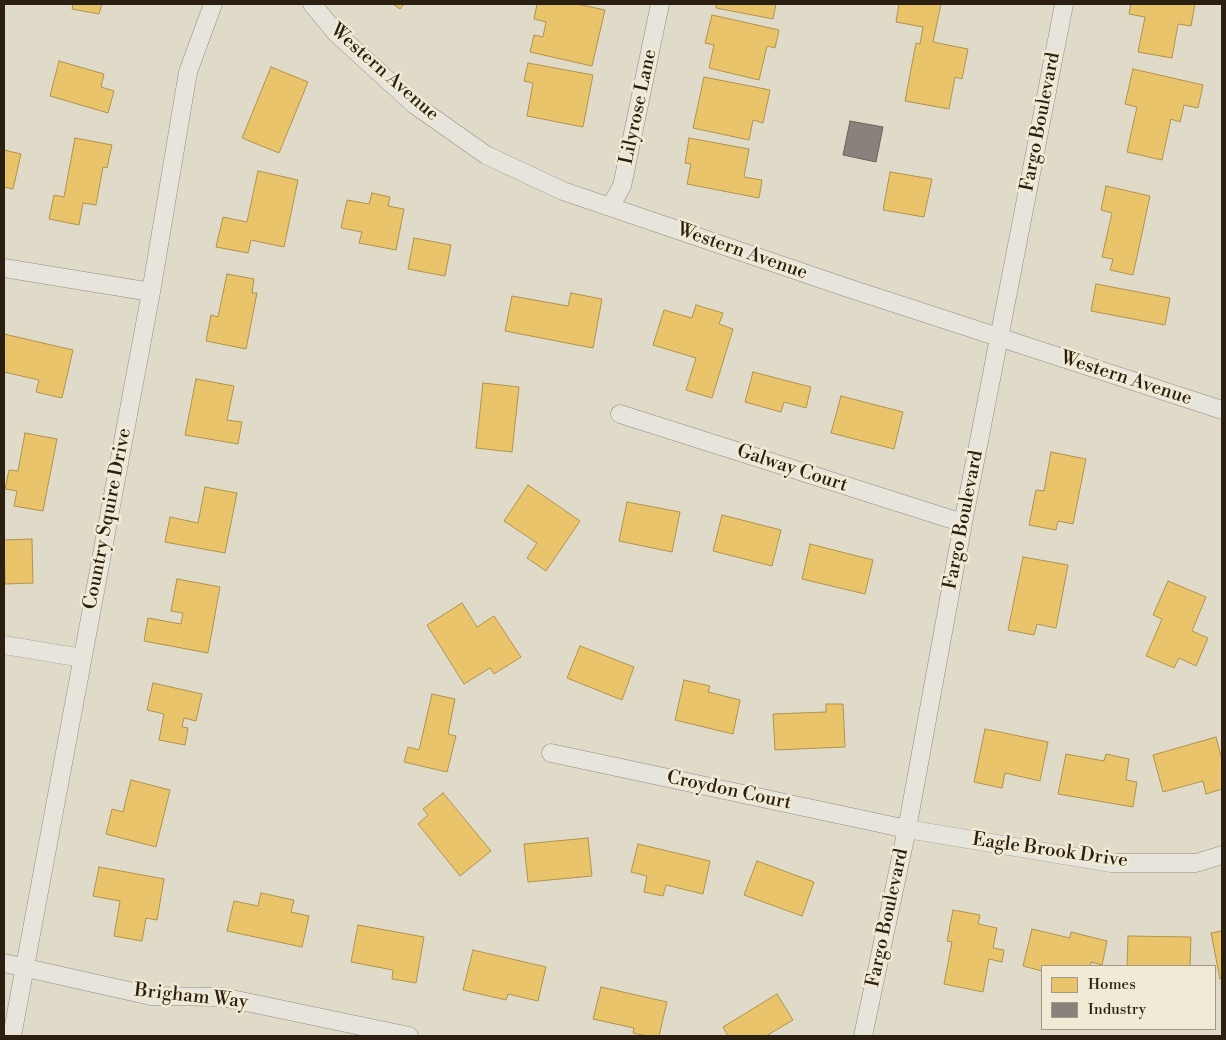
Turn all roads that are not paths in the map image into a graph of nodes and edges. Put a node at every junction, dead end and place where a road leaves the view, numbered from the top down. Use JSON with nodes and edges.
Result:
{"nodes":[{"id":1,"x":213,"y":4,"type":"edge"},
{"id":2,"x":312,"y":4,"type":"edge"},
{"id":3,"x":660,"y":4,"type":"edge"},
{"id":4,"x":1064,"y":4,"type":"edge"},
{"id":5,"x":610,"y":207,"type":"junction"},
{"id":6,"x":4,"y":268,"type":"edge"},
{"id":7,"x":151,"y":292,"type":"junction"},
{"id":8,"x":999,"y":337,"type":"junction"},
{"id":9,"x":1222,"y":410,"type":"edge"},
{"id":10,"x":620,"y":414,"type":"dead end"},
{"id":11,"x":963,"y":523,"type":"junction"},
{"id":12,"x":4,"y":645,"type":"edge"},
{"id":13,"x":82,"y":658,"type":"junction"},
{"id":14,"x":551,"y":753,"type":"dead end"},
{"id":15,"x":907,"y":829,"type":"junction"},
{"id":16,"x":1222,"y":855,"type":"edge"},
{"id":17,"x":4,"y":963,"type":"edge"},
{"id":18,"x":25,"y":968,"type":"junction"},
{"id":19,"x":12,"y":1036,"type":"edge"},
{"id":20,"x":408,"y":1036,"type":"edge"},
{"id":21,"x":863,"y":1036,"type":"edge"}],
"edges":[{"from":1,"to":7,"type":"street","name":"Country Squire Drive"},
{"from":2,"to":5,"type":"street","name":"Western Avenue"},
{"from":3,"to":5,"type":"street","name":"Lilyrose Lane"},
{"from":4,"to":8,"type":"street","name":"Fargo Boulevard"},
{"from":5,"to":8,"type":"street","name":"Western Avenue"},
{"from":6,"to":7,"type":"street"},
{"from":7,"to":13,"type":"street","name":"Country Squire Drive"},
{"from":8,"to":9,"type":"street","name":"Western Avenue"},
{"from":8,"to":11,"type":"street","name":"Fargo Boulevard"},
{"from":10,"to":11,"type":"street","name":"Galway Court"},
{"from":11,"to":15,"type":"street","name":"Fargo Boulevard"},
{"from":12,"to":13,"type":"street"},
{"from":13,"to":18,"type":"street","name":"Country Squire Drive"},
{"from":14,"to":15,"type":"street","name":"Croydon Court"},
{"from":15,"to":16,"type":"street","name":"Eagle Brook Drive"},
{"from":15,"to":21,"type":"street","name":"Fargo Boulevard"},
{"from":17,"to":18,"type":"street","name":"Brigham Way"},
{"from":18,"to":19,"type":"street","name":"Country Squire Drive"},
{"from":18,"to":20,"type":"street","name":"Brigham Way"}]}
